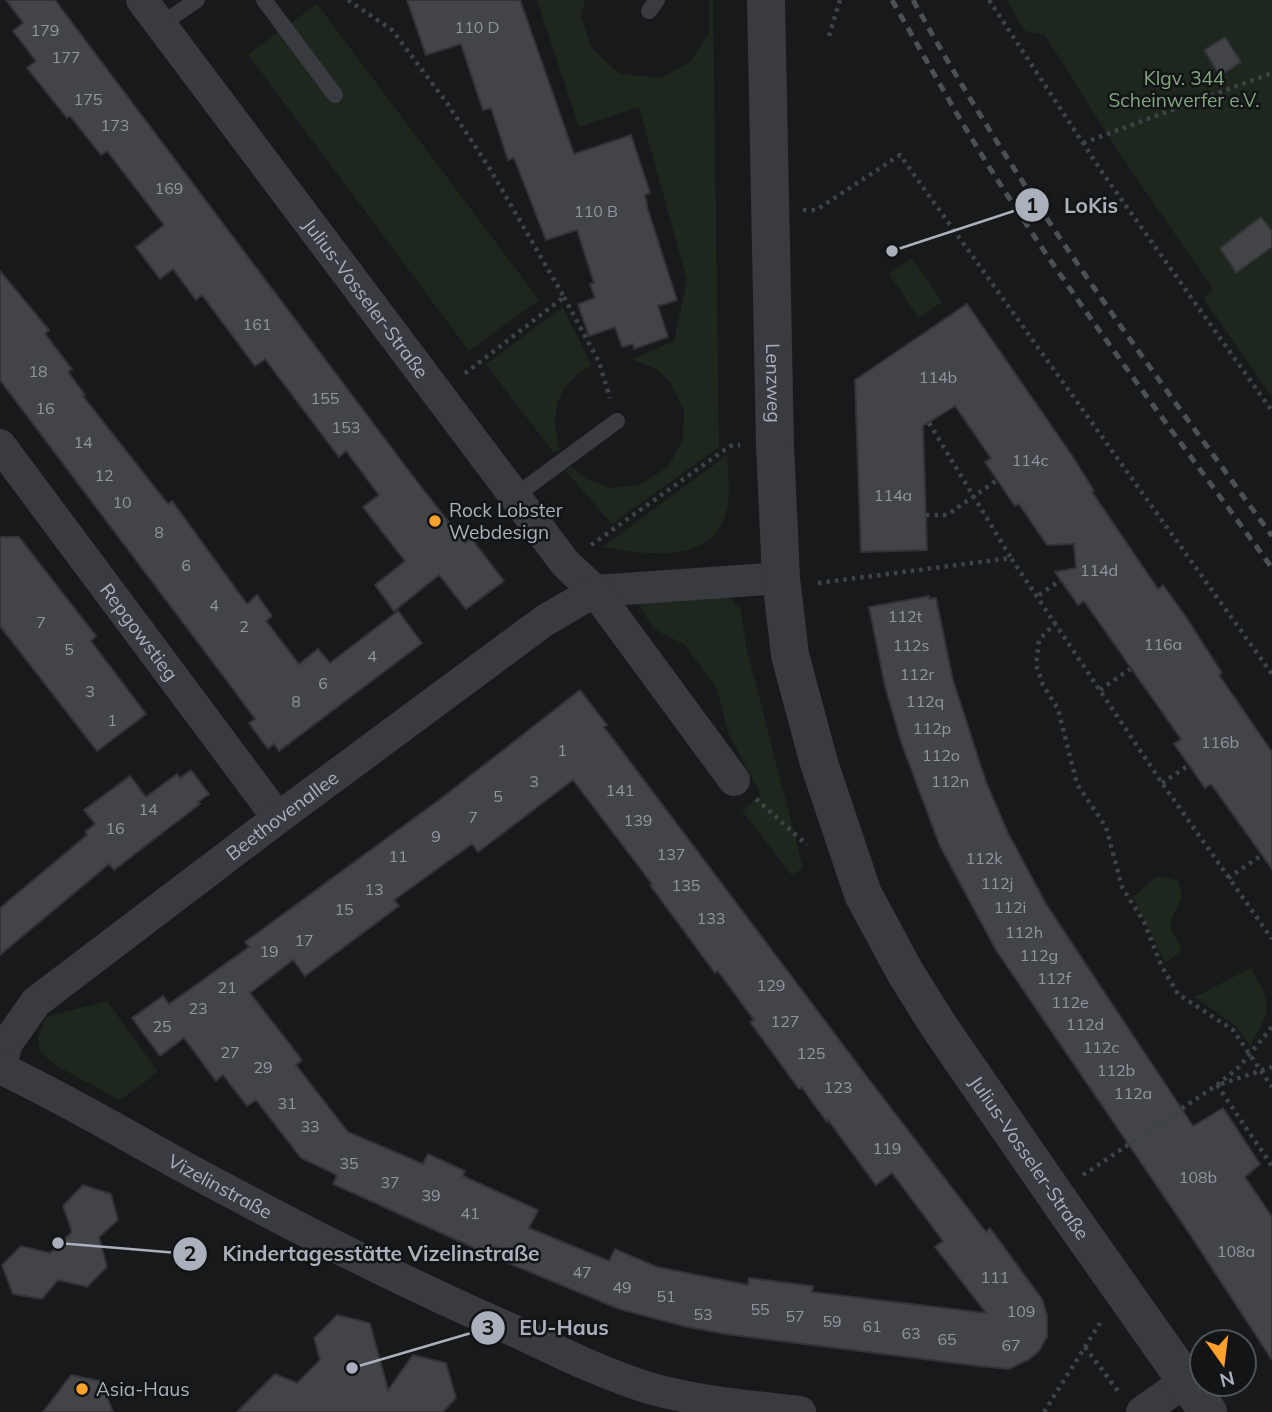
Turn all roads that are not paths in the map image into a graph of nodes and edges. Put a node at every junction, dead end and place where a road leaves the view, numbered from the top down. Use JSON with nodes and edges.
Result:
{"nodes":[{"id":1,"x":142,"y":0,"type":"edge"},
{"id":2,"x":197,"y":0,"type":"edge"},
{"id":3,"x":264,"y":0,"type":"edge"},
{"id":4,"x":766,"y":0,"type":"edge"},
{"id":5,"x":160,"y":25,"type":"junction"},
{"id":6,"x":335,"y":95,"type":"dead end"},
{"id":7,"x":617,"y":421,"type":"road end"},
{"id":8,"x":0,"y":445,"type":"edge"},
{"id":9,"x":514,"y":496,"type":"junction"},
{"id":10,"x":781,"y":583,"type":"junction"},
{"id":11,"x":595,"y":591,"type":"junction"},
{"id":12,"x":819,"y":763,"type":"joint"},
{"id":13,"x":734,"y":780,"type":"road end"},
{"id":14,"x":278,"y":818,"type":"junction"},
{"id":15,"x":0,"y":1068,"type":"edge"},
{"id":16,"x":1186,"y":1381,"type":"junction"},
{"id":17,"x":1134,"y":1407,"type":"edge"},
{"id":18,"x":800,"y":1412,"type":"edge"},
{"id":19,"x":1208,"y":1412,"type":"edge"}],
"edges":[{"from":1,"to":5,"type":"street","name":"Julius-Vosseler-Straße"},
{"from":2,"to":5,"type":"lane"},
{"from":3,"to":6,"type":"lane"},
{"from":4,"to":10,"type":"street","name":"Lenzweg"},
{"from":5,"to":9,"type":"street","name":"Julius-Vosseler-Straße"},
{"from":7,"to":9,"type":"lane"},
{"from":8,"to":14,"type":"street","name":"Repgowstieg"},
{"from":9,"to":11,"type":"street","name":"Julius-Vosseler-Straße"},
{"from":10,"to":11,"type":"street"},
{"from":10,"to":12,"type":"street","name":"Lenzweg"},
{"from":11,"to":13,"type":"street","name":"Julius-Vosseler-Straße"},
{"from":11,"to":14,"type":"street","name":"Beethovenallee"},
{"from":12,"to":16,"type":"street","name":"Julius-Vosseler-Straße"},
{"from":14,"to":15,"type":"street","name":"Beethovenallee"},
{"from":15,"to":18,"type":"street","name":"Vizelinstraße"},
{"from":16,"to":17,"type":"street"},
{"from":16,"to":19,"type":"street","name":"Julius-Vosseler-Straße"}]}
